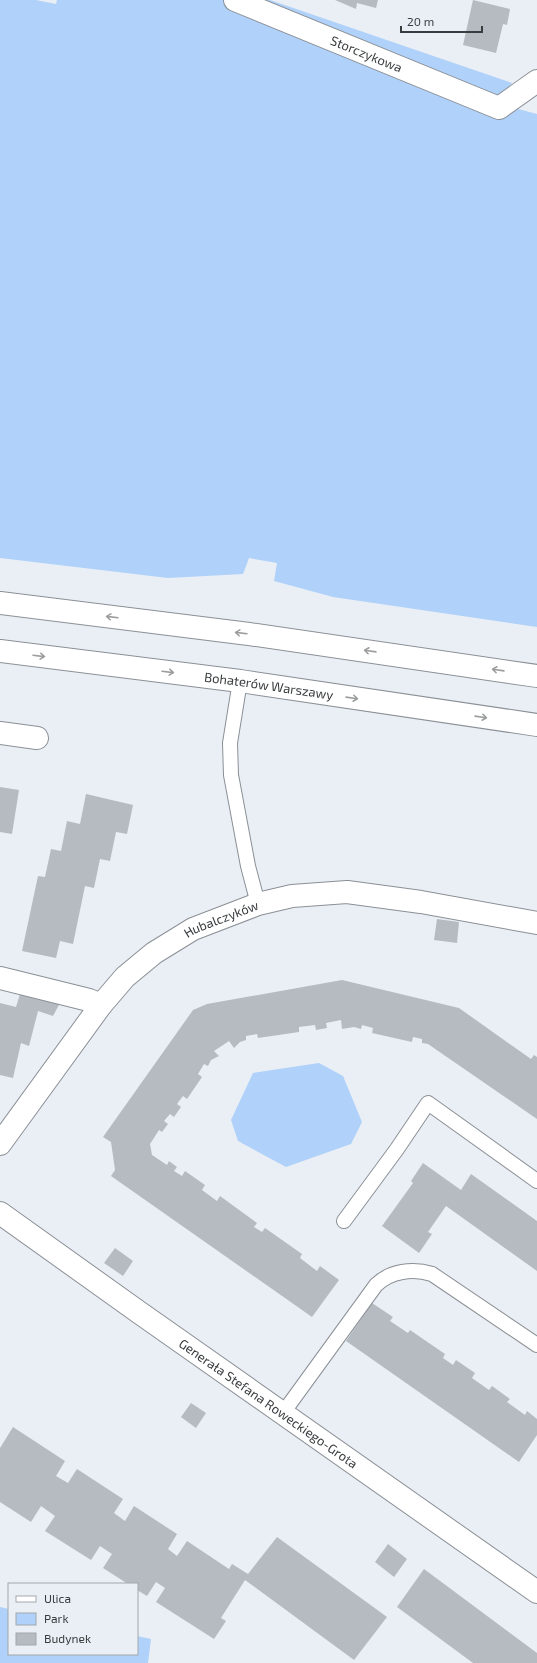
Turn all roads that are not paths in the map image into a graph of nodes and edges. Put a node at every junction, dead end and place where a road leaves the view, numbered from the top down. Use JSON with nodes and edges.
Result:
{"nodes":[{"id":1,"x":248,"y":2,"type":"edge"},
{"id":2,"x":537,"y":81,"type":"edge"},
{"id":3,"x":0,"y":603,"type":"edge"},
{"id":4,"x":0,"y":651,"type":"edge"},
{"id":5,"x":537,"y":676,"type":"edge"},
{"id":6,"x":240,"y":681,"type":"junction"},
{"id":7,"x":537,"y":725,"type":"edge"},
{"id":8,"x":0,"y":733,"type":"edge"},
{"id":9,"x":37,"y":738,"type":"dead end"},
{"id":10,"x":258,"y":904,"type":"junction"},
{"id":11,"x":537,"y":923,"type":"edge"},
{"id":12,"x":0,"y":978,"type":"edge"},
{"id":13,"x":101,"y":1005,"type":"junction"},
{"id":14,"x":0,"y":1144,"type":"edge"},
{"id":15,"x":537,"y":1181,"type":"edge"},
{"id":16,"x":0,"y":1213,"type":"edge"},
{"id":17,"x":344,"y":1221,"type":"dead end"},
{"id":18,"x":537,"y":1344,"type":"edge"},
{"id":19,"x":283,"y":1413,"type":"junction"},
{"id":20,"x":537,"y":1592,"type":"edge"}],
"edges":[{"from":1,"to":2,"type":"street","name":"Storczykowa"},
{"from":5,"to":3,"type":"street","one_way":true},
{"from":4,"to":6,"type":"street","name":"Bohaterów Warszawy","one_way":true},
{"from":6,"to":7,"type":"street","name":"Bohaterów Warszawy","one_way":true},
{"from":6,"to":10,"type":"lane"},
{"from":8,"to":9,"type":"street"},
{"from":10,"to":11,"type":"street","name":"Hubalczyków"},
{"from":10,"to":13,"type":"street","name":"Hubalczyków"},
{"from":12,"to":13,"type":"street"},
{"from":13,"to":14,"type":"street","name":"Hubalczyków"},
{"from":15,"to":17,"type":"lane"},
{"from":16,"to":19,"type":"street","name":"Generała Stefana Roweckiego-Grota"},
{"from":18,"to":19,"type":"lane"},
{"from":19,"to":20,"type":"street","name":"Generała Stefana Roweckiego-Grota"}]}
